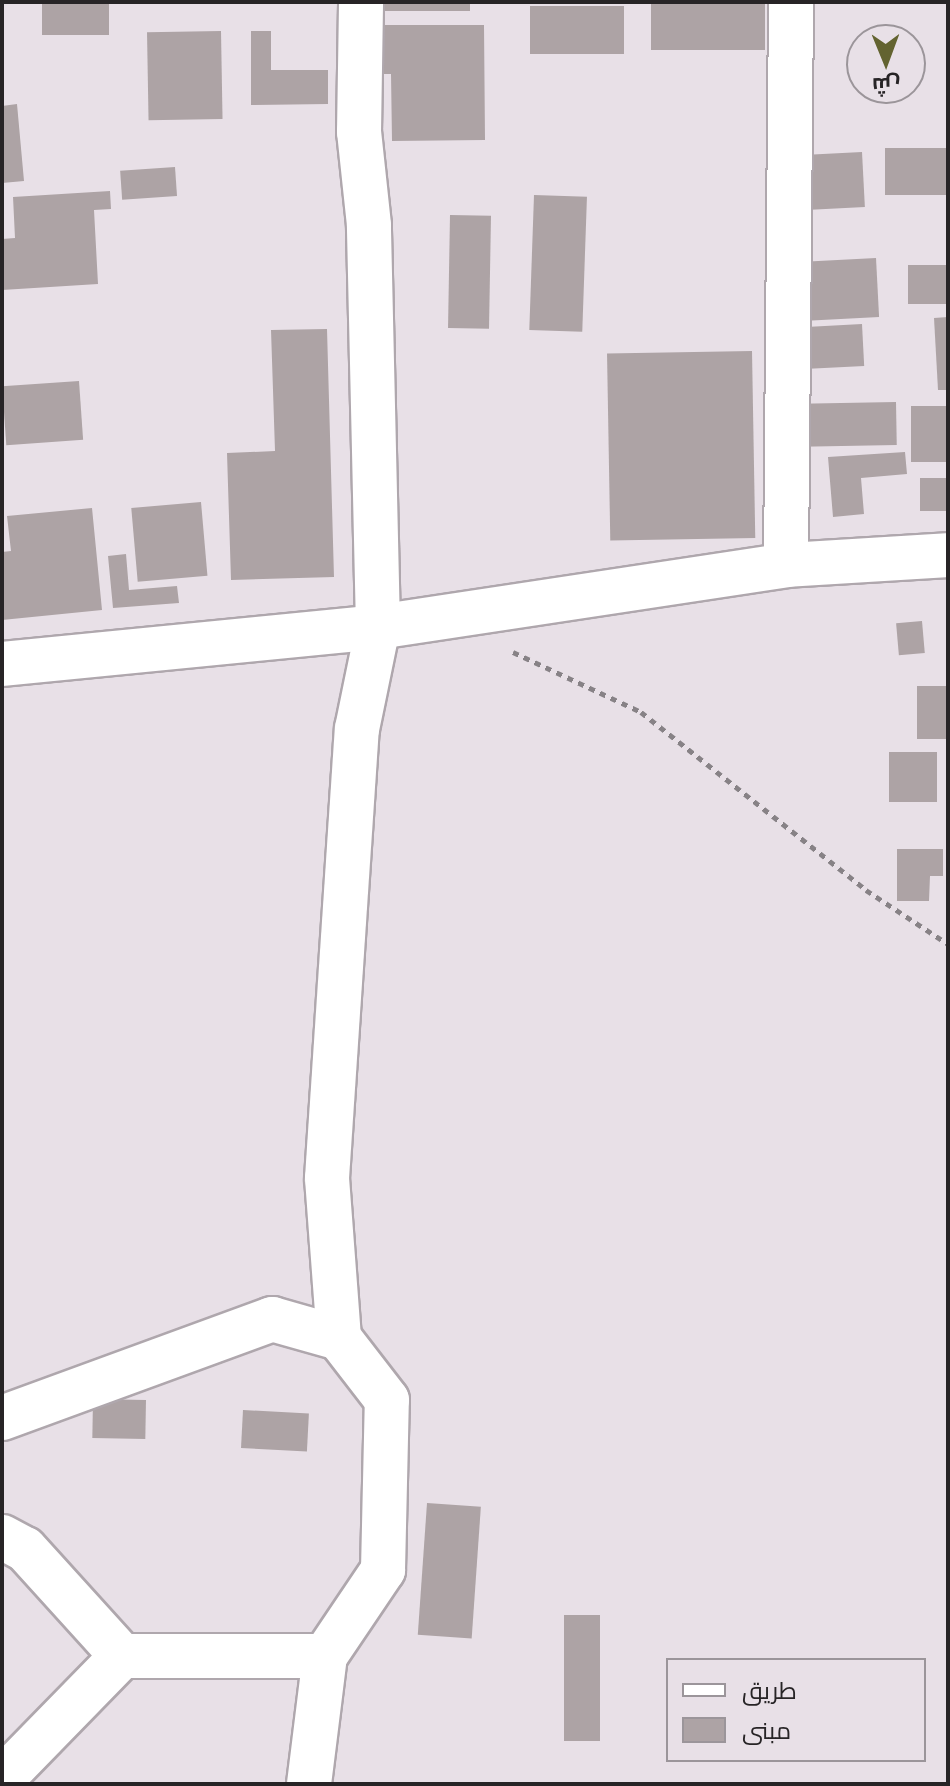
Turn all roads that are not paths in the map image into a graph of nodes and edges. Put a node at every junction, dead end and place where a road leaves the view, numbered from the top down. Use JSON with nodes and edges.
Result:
{"nodes":[{"id":1,"x":361,"y":2,"type":"edge"},
{"id":2,"x":791,"y":2,"type":"edge"},
{"id":3,"x":948,"y":555,"type":"edge"},
{"id":4,"x":786,"y":565,"type":"junction"},
{"id":5,"x":378,"y":627,"type":"junction"},
{"id":6,"x":2,"y":664,"type":"edge"},
{"id":7,"x":339,"y":1338,"type":"junction"},
{"id":8,"x":2,"y":1418,"type":"edge"},
{"id":9,"x":2,"y":1537,"type":"edge"},
{"id":10,"x":122,"y":1656,"type":"junction"},
{"id":11,"x":325,"y":1656,"type":"junction"},
{"id":12,"x":2,"y":1779,"type":"edge"},
{"id":13,"x":309,"y":1784,"type":"edge"}],
"edges":[{"from":1,"to":5,"type":"street"},
{"from":2,"to":4,"type":"street"},
{"from":3,"to":4,"type":"street"},
{"from":4,"to":5,"type":"street"},
{"from":5,"to":6,"type":"street"},
{"from":5,"to":7,"type":"street"},
{"from":7,"to":8,"type":"street"},
{"from":7,"to":11,"type":"street"},
{"from":9,"to":10,"type":"street"},
{"from":10,"to":11,"type":"street"},
{"from":10,"to":12,"type":"street"},
{"from":11,"to":13,"type":"street"}]}
